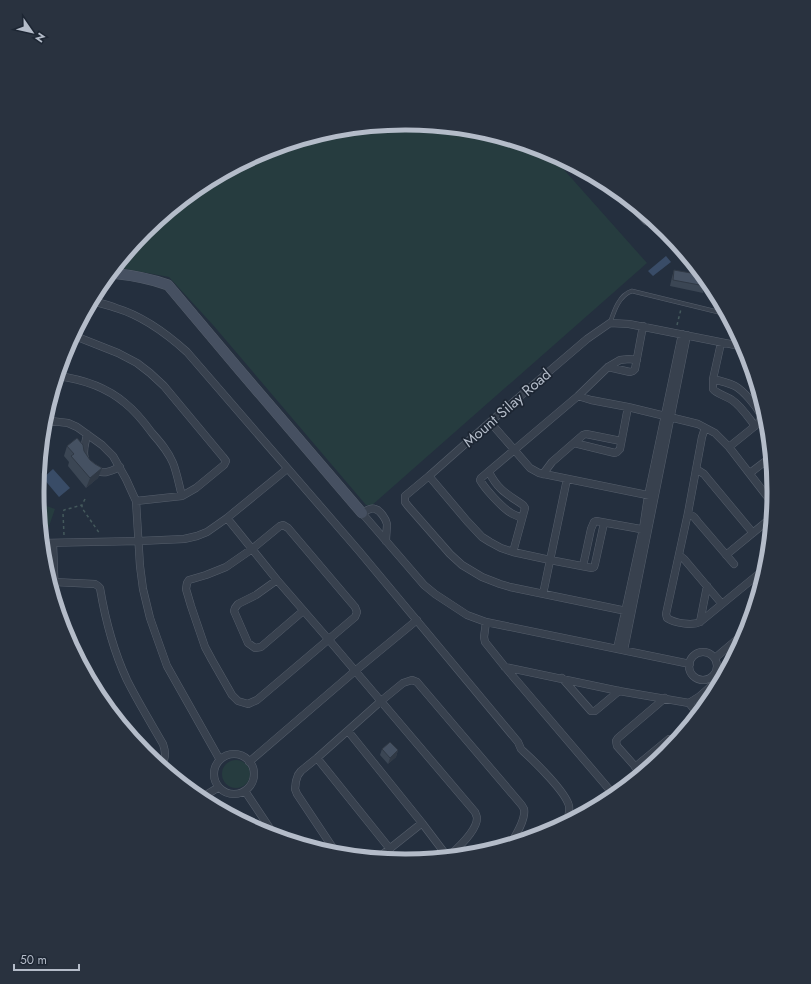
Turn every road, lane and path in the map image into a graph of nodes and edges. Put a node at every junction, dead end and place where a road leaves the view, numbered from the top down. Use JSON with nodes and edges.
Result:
{"nodes":[{"id":1,"x":118,"y":274,"type":"edge"},
{"id":2,"x":97,"y":303,"type":"edge"},
{"id":3,"x":683,"y":304,"type":"junction"},
{"id":4,"x":720,"y":313,"type":"edge"},
{"id":5,"x":610,"y":323,"type":"junction"},
{"id":6,"x":643,"y":326,"type":"junction"},
{"id":7,"x":681,"y":334,"type":"junction"},
{"id":8,"x":79,"y":338,"type":"edge"},
{"id":9,"x":721,"y":343,"type":"junction"},
{"id":10,"x":736,"y":346,"type":"edge"},
{"id":11,"x":637,"y":360,"type":"junction"},
{"id":12,"x":608,"y":367,"type":"junction"},
{"id":13,"x":63,"y":376,"type":"edge"},
{"id":14,"x":714,"y":379,"type":"junction"},
{"id":15,"x":578,"y":396,"type":"junction"},
{"id":16,"x":628,"y":407,"type":"junction"},
{"id":17,"x":758,"y":411,"type":"edge"},
{"id":18,"x":667,"y":416,"type":"junction"},
{"id":19,"x":51,"y":421,"type":"edge"},
{"id":20,"x":760,"y":421,"type":"edge"},
{"id":21,"x":490,"y":422,"type":"junction"},
{"id":22,"x":755,"y":426,"type":"junction"},
{"id":23,"x":705,"y":428,"type":"junction"},
{"id":24,"x":87,"y":434,"type":"junction"},
{"id":25,"x":621,"y":441,"type":"junction"},
{"id":26,"x":574,"y":443,"type":"junction"},
{"id":27,"x":729,"y":447,"type":"junction"},
{"id":28,"x":514,"y":450,"type":"junction"},
{"id":29,"x":765,"y":461,"type":"edge"},
{"id":30,"x":120,"y":467,"type":"junction"},
{"id":31,"x":286,"y":469,"type":"junction"},
{"id":32,"x":696,"y":469,"type":"junction"},
{"id":33,"x":489,"y":472,"type":"junction"},
{"id":34,"x":750,"y":473,"type":"junction"},
{"id":35,"x":543,"y":474,"type":"junction"},
{"id":36,"x":429,"y":476,"type":"junction"},
{"id":37,"x":567,"y":479,"type":"junction"},
{"id":38,"x":182,"y":496,"type":"junction"},
{"id":39,"x":651,"y":496,"type":"junction"},
{"id":40,"x":767,"y":496,"type":"edge"},
{"id":41,"x":85,"y":499,"type":"dead end"},
{"id":42,"x":136,"y":501,"type":"junction"},
{"id":43,"x":82,"y":505,"type":"junction"},
{"id":44,"x":362,"y":513,"type":"junction"},
{"id":45,"x":688,"y":513,"type":"junction"},
{"id":46,"x":227,"y":518,"type":"junction"},
{"id":47,"x":522,"y":518,"type":"junction"},
{"id":48,"x":604,"y":523,"type":"junction"},
{"id":49,"x":765,"y":523,"type":"edge"},
{"id":50,"x":645,"y":530,"type":"junction"},
{"id":51,"x":753,"y":533,"type":"junction"},
{"id":52,"x":139,"y":541,"type":"junction"},
{"id":53,"x":386,"y":541,"type":"junction"},
{"id":54,"x":48,"y":542,"type":"edge"},
{"id":55,"x":53,"y":542,"type":"junction"},
{"id":56,"x":106,"y":542,"type":"junction"},
{"id":57,"x":65,"y":543,"type":"junction"},
{"id":58,"x":252,"y":550,"type":"junction"},
{"id":59,"x":513,"y":552,"type":"junction"},
{"id":60,"x":726,"y":554,"type":"junction"},
{"id":61,"x":679,"y":555,"type":"junction"},
{"id":62,"x":550,"y":560,"type":"junction"},
{"id":63,"x":734,"y":564,"type":"dead end"},
{"id":64,"x":583,"y":566,"type":"junction"},
{"id":65,"x":757,"y":575,"type":"edge"},
{"id":66,"x":54,"y":576,"type":"edge"},
{"id":67,"x":277,"y":580,"type":"junction"},
{"id":68,"x":55,"y":582,"type":"edge"},
{"id":69,"x":706,"y":586,"type":"junction"},
{"id":70,"x":543,"y":594,"type":"junction"},
{"id":71,"x":722,"y":604,"type":"junction"},
{"id":72,"x":303,"y":611,"type":"junction"},
{"id":73,"x":628,"y":612,"type":"junction"},
{"id":74,"x":417,"y":620,"type":"junction"},
{"id":75,"x":486,"y":622,"type":"junction"},
{"id":76,"x":700,"y":622,"type":"junction"},
{"id":77,"x":329,"y":640,"type":"junction"},
{"id":78,"x":734,"y":641,"type":"edge"},
{"id":79,"x":620,"y":650,"type":"junction"},
{"id":80,"x":715,"y":658,"type":"junction"},
{"id":81,"x":690,"y":664,"type":"junction"},
{"id":82,"x":505,"y":667,"type":"junction"},
{"id":83,"x":355,"y":671,"type":"junction"},
{"id":84,"x":562,"y":678,"type":"junction"},
{"id":85,"x":716,"y":678,"type":"edge"},
{"id":86,"x":714,"y":681,"type":"edge"},
{"id":87,"x":710,"y":686,"type":"edge"},
{"id":88,"x":619,"y":690,"type":"junction"},
{"id":89,"x":666,"y":698,"type":"junction"},
{"id":90,"x":381,"y":701,"type":"junction"},
{"id":91,"x":689,"y":703,"type":"junction"},
{"id":92,"x":694,"y":709,"type":"edge"},
{"id":93,"x":348,"y":731,"type":"junction"},
{"id":94,"x":666,"y":742,"type":"edge"},
{"id":95,"x":317,"y":758,"type":"junction"},
{"id":96,"x":163,"y":760,"type":"edge"},
{"id":97,"x":220,"y":760,"type":"junction"},
{"id":98,"x":249,"y":762,"type":"junction"},
{"id":99,"x":635,"y":767,"type":"junction"},
{"id":100,"x":637,"y":769,"type":"edge"},
{"id":101,"x":219,"y":787,"type":"junction"},
{"id":102,"x":610,"y":790,"type":"edge"},
{"id":103,"x":244,"y":791,"type":"junction"},
{"id":104,"x":207,"y":794,"type":"edge"},
{"id":105,"x":569,"y":814,"type":"edge"},
{"id":106,"x":422,"y":823,"type":"junction"},
{"id":107,"x":270,"y":827,"type":"edge"},
{"id":108,"x":515,"y":836,"type":"edge"},
{"id":109,"x":332,"y":846,"type":"edge"},
{"id":110,"x":390,"y":849,"type":"junction"},
{"id":111,"x":457,"y":850,"type":"edge"},
{"id":112,"x":444,"y":851,"type":"edge"},
{"id":113,"x":385,"y":853,"type":"edge"}],
"edges":[{"from":1,"to":44,"type":"street"},
{"from":2,"to":31,"type":"street"},
{"from":3,"to":4,"type":"lane"},
{"from":3,"to":5,"type":"lane"},
{"from":3,"to":7,"type":"path"},
{"from":5,"to":6,"type":"street"},
{"from":5,"to":21,"type":"street","name":"Mount Silay Road"},
{"from":6,"to":7,"type":"street"},
{"from":6,"to":11,"type":"street"},
{"from":7,"to":9,"type":"street"},
{"from":7,"to":18,"type":"street"},
{"from":8,"to":38,"type":"street"},
{"from":9,"to":10,"type":"street"},
{"from":9,"to":14,"type":"street"},
{"from":11,"to":12,"type":"street"},
{"from":11,"to":12,"type":"street"},
{"from":12,"to":15,"type":"street"},
{"from":13,"to":38,"type":"street"},
{"from":14,"to":17,"type":"street"},
{"from":14,"to":22,"type":"street"},
{"from":15,"to":16,"type":"street"},
{"from":15,"to":28,"type":"street"},
{"from":16,"to":18,"type":"street"},
{"from":16,"to":25,"type":"street"},
{"from":18,"to":23,"type":"street"},
{"from":18,"to":39,"type":"street"},
{"from":19,"to":24,"type":"street"},
{"from":20,"to":22,"type":"street"},
{"from":21,"to":28,"type":"street"},
{"from":21,"to":36,"type":"street","name":"Mount Silay Road"},
{"from":22,"to":27,"type":"street"},
{"from":23,"to":27,"type":"street"},
{"from":23,"to":32,"type":"street"},
{"from":24,"to":30,"type":"street"},
{"from":24,"to":30,"type":"street"},
{"from":25,"to":26,"type":"street"},
{"from":25,"to":26,"type":"street"},
{"from":26,"to":35,"type":"street"},
{"from":27,"to":34,"type":"street"},
{"from":28,"to":33,"type":"street"},
{"from":28,"to":35,"type":"street"},
{"from":29,"to":34,"type":"street"},
{"from":30,"to":42,"type":"street"},
{"from":31,"to":46,"type":"street"},
{"from":31,"to":74,"type":"street"},
{"from":32,"to":45,"type":"street"},
{"from":32,"to":51,"type":"street"},
{"from":33,"to":47,"type":"street"},
{"from":33,"to":47,"type":"street"},
{"from":34,"to":40,"type":"street"},
{"from":35,"to":37,"type":"street"},
{"from":36,"to":59,"type":"street"},
{"from":36,"to":70,"type":"street","name":"Mount Silay Road"},
{"from":37,"to":39,"type":"street"},
{"from":37,"to":62,"type":"street"},
{"from":38,"to":42,"type":"street"},
{"from":39,"to":50,"type":"street"},
{"from":41,"to":43,"type":"path"},
{"from":42,"to":52,"type":"street"},
{"from":43,"to":56,"type":"path"},
{"from":43,"to":57,"type":"path"},
{"from":44,"to":53,"type":"street"},
{"from":44,"to":53,"type":"street"},
{"from":45,"to":60,"type":"street"},
{"from":45,"to":61,"type":"street"},
{"from":46,"to":52,"type":"street"},
{"from":46,"to":58,"type":"street"},
{"from":47,"to":59,"type":"street"},
{"from":48,"to":50,"type":"street"},
{"from":48,"to":64,"type":"street"},
{"from":48,"to":64,"type":"street"},
{"from":49,"to":51,"type":"street"},
{"from":50,"to":73,"type":"street"},
{"from":51,"to":60,"type":"street"},
{"from":52,"to":56,"type":"street"},
{"from":52,"to":97,"type":"street"},
{"from":53,"to":75,"type":"street"},
{"from":54,"to":55,"type":"street"},
{"from":55,"to":57,"type":"street"},
{"from":55,"to":66,"type":"street"},
{"from":56,"to":57,"type":"street"},
{"from":58,"to":67,"type":"street"},
{"from":58,"to":77,"type":"street"},
{"from":58,"to":77,"type":"street"},
{"from":59,"to":62,"type":"street"},
{"from":60,"to":63,"type":"street"},
{"from":61,"to":69,"type":"street"},
{"from":61,"to":76,"type":"street"},
{"from":62,"to":64,"type":"street"},
{"from":62,"to":70,"type":"street"},
{"from":65,"to":71,"type":"street"},
{"from":67,"to":72,"type":"street"},
{"from":67,"to":72,"type":"street"},
{"from":68,"to":96,"type":"street"},
{"from":69,"to":71,"type":"street"},
{"from":69,"to":76,"type":"street"},
{"from":70,"to":73,"type":"street"},
{"from":71,"to":76,"type":"street"},
{"from":72,"to":77,"type":"street"},
{"from":73,"to":79,"type":"street"},
{"from":74,"to":83,"type":"street"},
{"from":74,"to":105,"type":"street"},
{"from":75,"to":79,"type":"street"},
{"from":75,"to":82,"type":"street"},
{"from":77,"to":83,"type":"street"},
{"from":78,"to":80,"type":"street"},
{"from":79,"to":81,"type":"street"},
{"from":80,"to":81,"type":"street"},
{"from":80,"to":85,"type":"street"},
{"from":81,"to":86,"type":"street"},
{"from":82,"to":84,"type":"street"},
{"from":82,"to":102,"type":"street"},
{"from":83,"to":90,"type":"street"},
{"from":83,"to":98,"type":"street"},
{"from":84,"to":88,"type":"street"},
{"from":84,"to":88,"type":"street"},
{"from":87,"to":91,"type":"street"},
{"from":88,"to":89,"type":"street"},
{"from":89,"to":91,"type":"street"},
{"from":89,"to":99,"type":"street"},
{"from":90,"to":93,"type":"street"},
{"from":90,"to":108,"type":"street"},
{"from":90,"to":111,"type":"street"},
{"from":91,"to":92,"type":"street"},
{"from":93,"to":95,"type":"street"},
{"from":93,"to":106,"type":"street"},
{"from":94,"to":99,"type":"street"},
{"from":95,"to":109,"type":"street"},
{"from":95,"to":110,"type":"street"},
{"from":97,"to":98,"type":"street"},
{"from":97,"to":101,"type":"street"},
{"from":98,"to":103,"type":"street"},
{"from":99,"to":100,"type":"street"},
{"from":101,"to":103,"type":"street"},
{"from":101,"to":104,"type":"street"},
{"from":103,"to":107,"type":"street"},
{"from":106,"to":110,"type":"street"},
{"from":106,"to":112,"type":"street"},
{"from":110,"to":113,"type":"street"}]}
